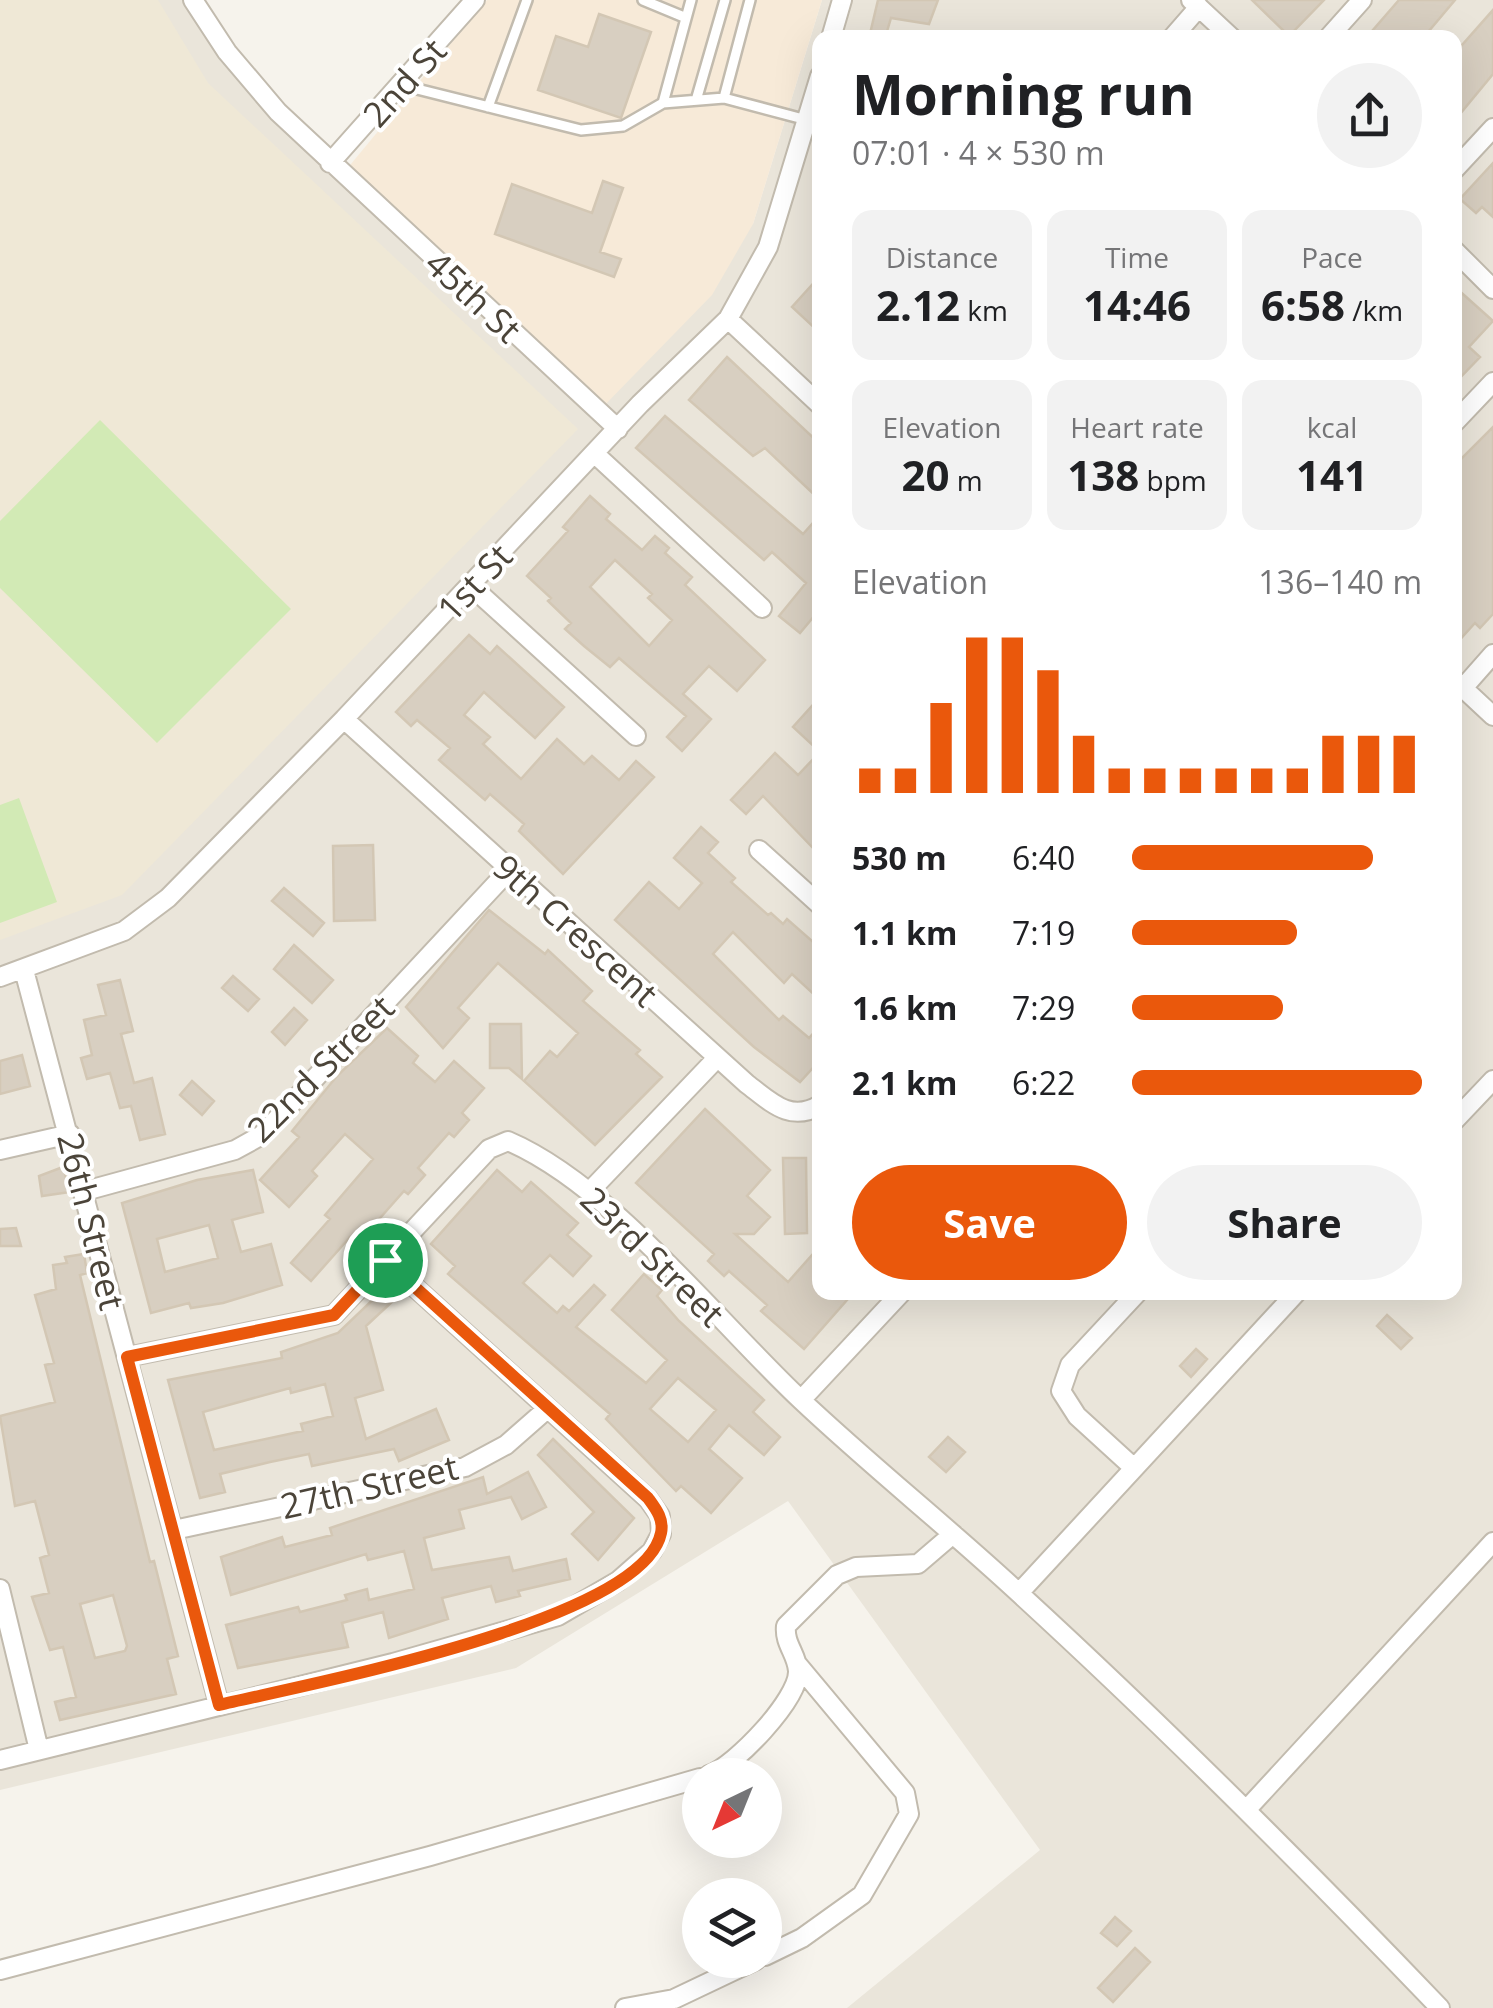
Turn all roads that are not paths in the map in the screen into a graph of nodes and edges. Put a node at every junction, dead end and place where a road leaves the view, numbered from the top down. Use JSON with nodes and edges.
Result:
{"nodes":[{"id":1,"x":193,"y":0,"type":"edge"},
{"id":2,"x":475,"y":0,"type":"edge"},
{"id":3,"x":527,"y":0,"type":"edge"},
{"id":4,"x":643,"y":0,"type":"edge"},
{"id":5,"x":690,"y":0,"type":"edge"},
{"id":6,"x":725,"y":0,"type":"edge"},
{"id":7,"x":750,"y":0,"type":"edge"},
{"id":8,"x":842,"y":0,"type":"edge"},
{"id":9,"x":1362,"y":0,"type":"edge"},
{"id":10,"x":1195,"y":4,"type":"edge"},
{"id":11,"x":684,"y":17,"type":"junction"},
{"id":12,"x":833,"y":30,"type":"edge"},
{"id":13,"x":1177,"y":30,"type":"edge"},
{"id":14,"x":1223,"y":30,"type":"edge"},
{"id":15,"x":1335,"y":30,"type":"edge"},
{"id":16,"x":401,"y":85,"type":"junction"},
{"id":17,"x":697,"y":97,"type":"junction"},
{"id":18,"x":724,"y":98,"type":"junction"},
{"id":19,"x":663,"y":103,"type":"junction"},
{"id":20,"x":812,"y":105,"type":"edge"},
{"id":21,"x":488,"y":106,"type":"junction"},
{"id":22,"x":808,"y":120,"type":"junction"},
{"id":23,"x":1493,"y":128,"type":"edge"},
{"id":24,"x":1462,"y":161,"type":"edge"},
{"id":25,"x":330,"y":163,"type":"junction"},
{"id":26,"x":1462,"y":258,"type":"edge"},
{"id":27,"x":1493,"y":289,"type":"edge"},
{"id":28,"x":728,"y":319,"type":"junction"},
{"id":29,"x":1493,"y":382,"type":"edge"},
{"id":30,"x":812,"y":398,"type":"edge"},
{"id":31,"x":1462,"y":415,"type":"edge"},
{"id":32,"x":618,"y":429,"type":"junction"},
{"id":33,"x":595,"y":454,"type":"junction"},
{"id":34,"x":471,"y":586,"type":"junction"},
{"id":35,"x":762,"y":608,"type":"dead end"},
{"id":36,"x":1493,"y":654,"type":"edge"},
{"id":37,"x":1462,"y":681,"type":"edge"},
{"id":38,"x":1462,"y":687,"type":"edge"},
{"id":39,"x":1493,"y":716,"type":"edge"},
{"id":40,"x":344,"y":719,"type":"junction"},
{"id":41,"x":636,"y":736,"type":"dead end"},
{"id":42,"x":759,"y":850,"type":"dead end"},
{"id":43,"x":509,"y":870,"type":"junction"},
{"id":44,"x":812,"y":898,"type":"edge"},
{"id":45,"x":24,"y":970,"type":"junction"},
{"id":46,"x":0,"y":976,"type":"edge"},
{"id":47,"x":717,"y":1058,"type":"junction"},
{"id":48,"x":1493,"y":1080,"type":"edge"},
{"id":49,"x":812,"y":1110,"type":"edge"},
{"id":50,"x":1462,"y":1113,"type":"edge"},
{"id":51,"x":70,"y":1134,"type":"junction"},
{"id":52,"x":0,"y":1150,"type":"edge"},
{"id":53,"x":85,"y":1191,"type":"junction"},
{"id":54,"x":590,"y":1191,"type":"junction"},
{"id":55,"x":385,"y":1260,"type":"junction"},
{"id":56,"x":895,"y":1300,"type":"edge"},
{"id":57,"x":1131,"y":1300,"type":"edge"},
{"id":58,"x":1290,"y":1300,"type":"edge"},
{"id":59,"x":127,"y":1357,"type":"junction"},
{"id":60,"x":801,"y":1400,"type":"junction"},
{"id":61,"x":547,"y":1409,"type":"junction"},
{"id":62,"x":1134,"y":1468,"type":"junction"},
{"id":63,"x":174,"y":1530,"type":"junction"},
{"id":64,"x":952,"y":1534,"type":"junction"},
{"id":65,"x":1493,"y":1542,"type":"edge"},
{"id":66,"x":0,"y":1589,"type":"edge"},
{"id":67,"x":1019,"y":1593,"type":"junction"},
{"id":68,"x":798,"y":1665,"type":"junction"},
{"id":69,"x":219,"y":1705,"type":"junction"},
{"id":70,"x":39,"y":1750,"type":"junction"},
{"id":71,"x":736,"y":1758,"type":"edge"},
{"id":72,"x":0,"y":1760,"type":"edge"},
{"id":73,"x":682,"y":1783,"type":"edge"},
{"id":74,"x":1248,"y":1808,"type":"junction"},
{"id":75,"x":782,"y":1948,"type":"edge"},
{"id":76,"x":0,"y":1970,"type":"edge"},
{"id":77,"x":718,"y":1978,"type":"edge"},
{"id":78,"x":625,"y":2008,"type":"edge"},
{"id":79,"x":1440,"y":2008,"type":"edge"}],
"edges":[{"from":1,"to":25,"type":"street","name":"45th St"},
{"from":2,"to":16,"type":"street","name":"2nd St"},
{"from":3,"to":21,"type":"lane"},
{"from":4,"to":11,"type":"lane"},
{"from":5,"to":11,"type":"lane"},
{"from":6,"to":17,"type":"lane"},
{"from":7,"to":18,"type":"lane"},
{"from":8,"to":12,"type":"street"},
{"from":9,"to":15,"type":"street"},
{"from":10,"to":13,"type":"street"},
{"from":10,"to":14,"type":"street"},
{"from":11,"to":19,"type":"lane"},
{"from":16,"to":21,"type":"lane"},
{"from":16,"to":25,"type":"street","name":"2nd St"},
{"from":17,"to":18,"type":"lane"},
{"from":17,"to":19,"type":"lane"},
{"from":18,"to":22,"type":"lane"},
{"from":19,"to":21,"type":"lane"},
{"from":20,"to":22,"type":"street","name":"1st St"},
{"from":22,"to":28,"type":"street","name":"1st St"},
{"from":23,"to":24,"type":"street"},
{"from":25,"to":32,"type":"street","name":"45th St"},
{"from":26,"to":27,"type":"street"},
{"from":28,"to":30,"type":"street"},
{"from":28,"to":32,"type":"street","name":"1st St"},
{"from":29,"to":31,"type":"street"},
{"from":32,"to":33,"type":"street","name":"1st St"},
{"from":33,"to":34,"type":"street","name":"1st St"},
{"from":33,"to":35,"type":"street"},
{"from":34,"to":40,"type":"street","name":"1st St"},
{"from":34,"to":41,"type":"street"},
{"from":36,"to":37,"type":"street"},
{"from":38,"to":39,"type":"street"},
{"from":40,"to":43,"type":"street","name":"9th Crescent"},
{"from":40,"to":45,"type":"street","name":"1st St"},
{"from":42,"to":44,"type":"street"},
{"from":43,"to":47,"type":"street","name":"9th Crescent"},
{"from":43,"to":53,"type":"street","name":"22nd Street"},
{"from":45,"to":46,"type":"street","name":"1st St"},
{"from":45,"to":51,"type":"street","name":"26th Street"},
{"from":47,"to":49,"type":"street","name":"9th Crescent"},
{"from":47,"to":54,"type":"street"},
{"from":48,"to":50,"type":"street"},
{"from":51,"to":52,"type":"street"},
{"from":51,"to":53,"type":"street","name":"26th Street"},
{"from":53,"to":59,"type":"street","name":"26th Street"},
{"from":54,"to":55,"type":"street","name":"23rd Street"},
{"from":54,"to":60,"type":"street","name":"23rd Street"},
{"from":55,"to":59,"type":"street"},
{"from":55,"to":61,"type":"street"},
{"from":56,"to":60,"type":"street"},
{"from":57,"to":62,"type":"street"},
{"from":58,"to":62,"type":"street"},
{"from":59,"to":63,"type":"street","name":"26th Street"},
{"from":60,"to":64,"type":"street","name":"23rd Street"},
{"from":61,"to":63,"type":"street","name":"27th Street"},
{"from":61,"to":69,"type":"street"},
{"from":62,"to":67,"type":"street"},
{"from":63,"to":69,"type":"street","name":"26th Street"},
{"from":64,"to":67,"type":"street","name":"23rd Street"},
{"from":64,"to":68,"type":"street"},
{"from":65,"to":74,"type":"street"},
{"from":66,"to":70,"type":"street"},
{"from":67,"to":74,"type":"street","name":"23rd Street"},
{"from":68,"to":71,"type":"street"},
{"from":68,"to":75,"type":"street"},
{"from":69,"to":70,"type":"street"},
{"from":70,"to":72,"type":"street"},
{"from":73,"to":76,"type":"street"},
{"from":74,"to":79,"type":"street","name":"23rd Street"},
{"from":77,"to":78,"type":"street"}]}
